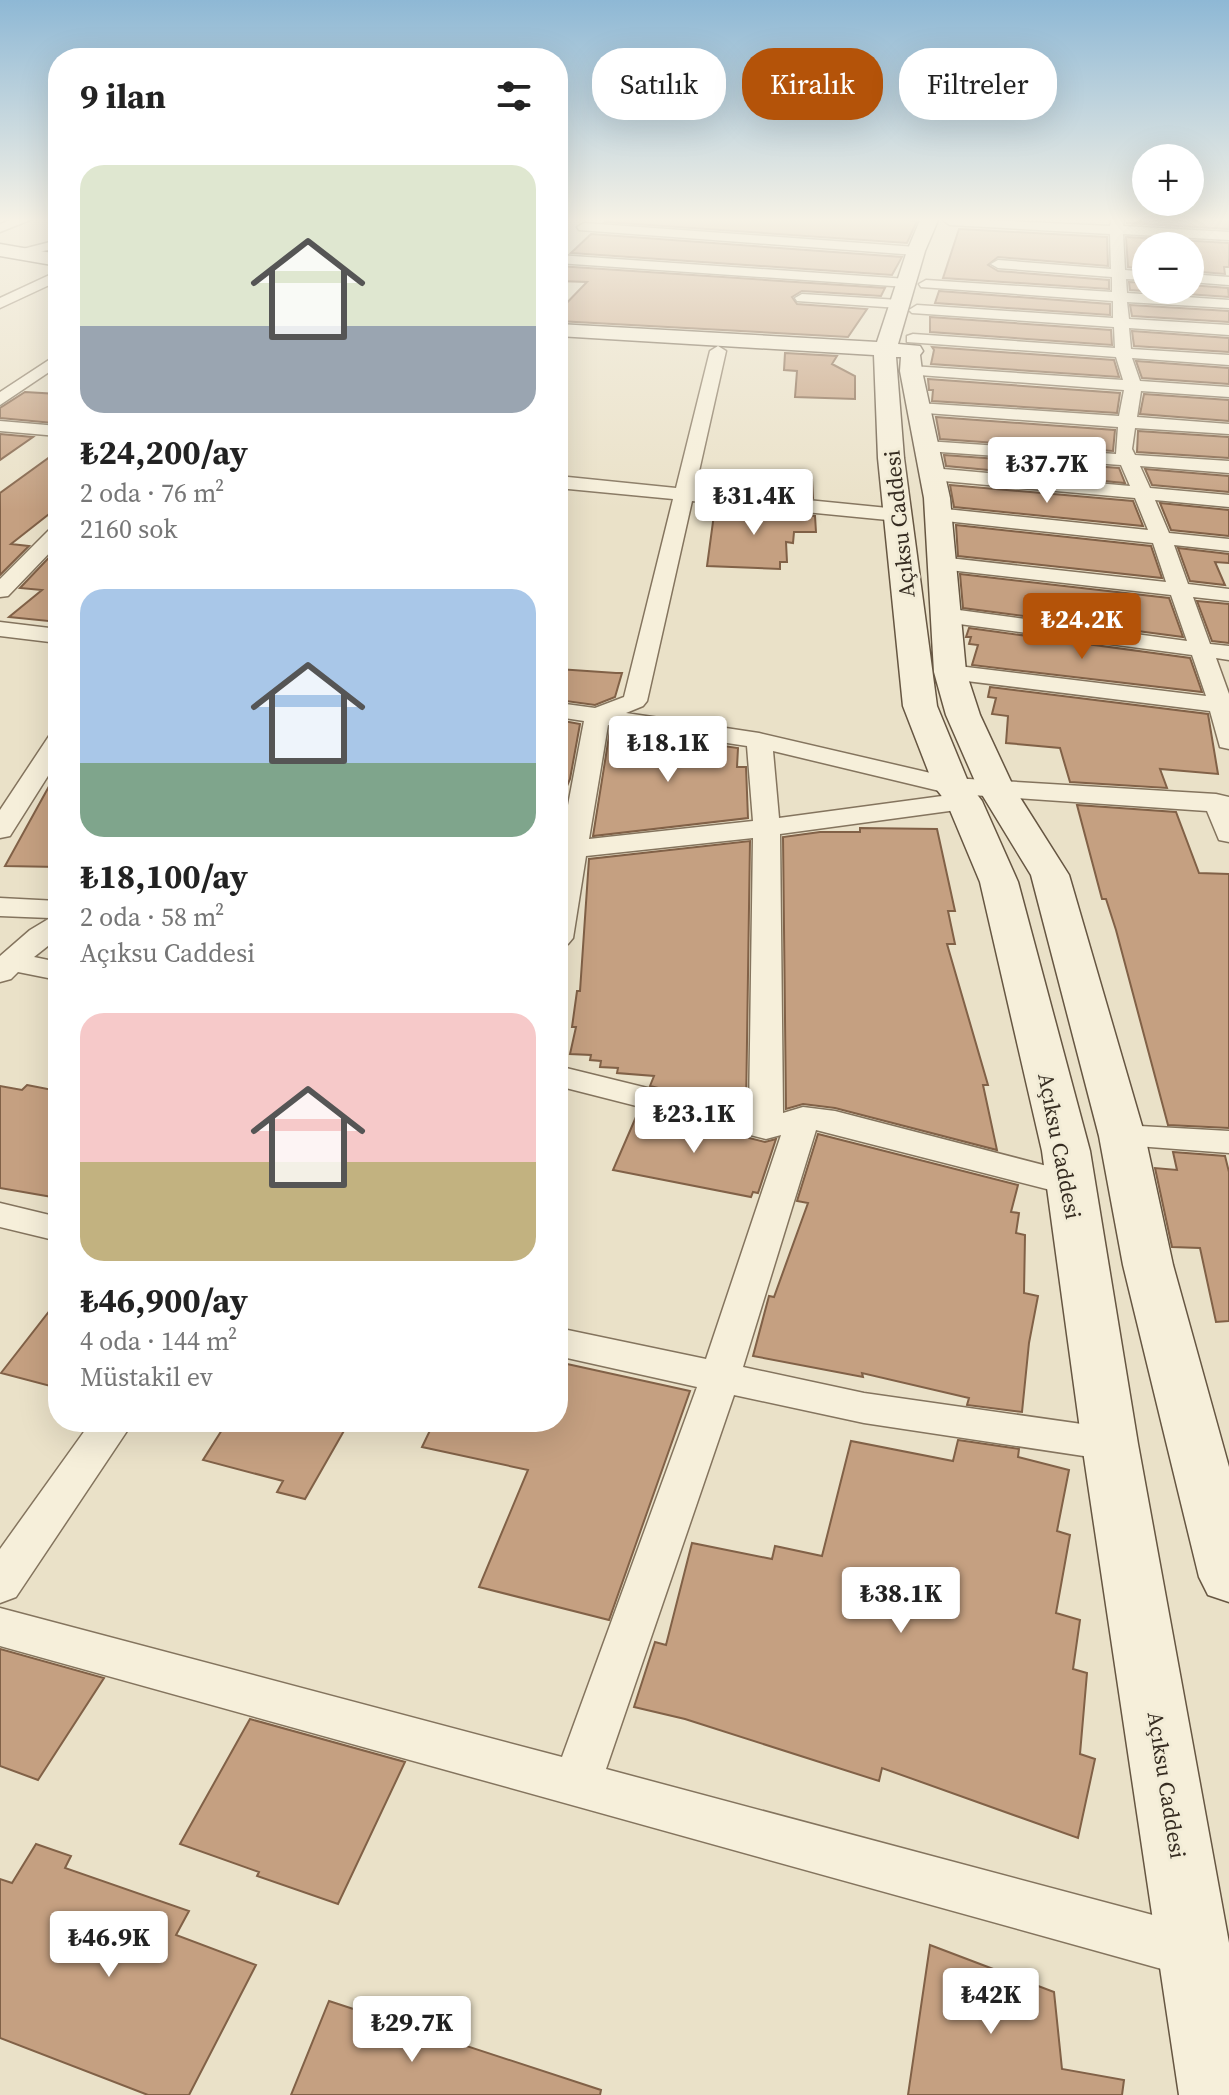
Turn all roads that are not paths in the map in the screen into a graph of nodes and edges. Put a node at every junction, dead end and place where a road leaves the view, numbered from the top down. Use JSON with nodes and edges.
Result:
{"nodes":[{"id":1,"x":800,"y":316,"type":"edge"},
{"id":2,"x":883,"y":316,"type":"edge"},
{"id":3,"x":915,"y":316,"type":"edge"},
{"id":4,"x":916,"y":316,"type":"edge"},
{"id":5,"x":928,"y":316,"type":"edge"},
{"id":6,"x":934,"y":316,"type":"edge"},
{"id":7,"x":946,"y":316,"type":"edge"},
{"id":8,"x":1008,"y":316,"type":"edge"},
{"id":9,"x":1122,"y":316,"type":"edge"},
{"id":10,"x":1122,"y":324,"type":"junction"},
{"id":11,"x":568,"y":329,"type":"edge"},
{"id":12,"x":1229,"y":330,"type":"edge"},
{"id":13,"x":568,"y":342,"type":"edge"},
{"id":14,"x":718,"y":351,"type":"junction"},
{"id":15,"x":1123,"y":355,"type":"junction"},
{"id":16,"x":1229,"y":360,"type":"edge"},
{"id":17,"x":48,"y":366,"type":"edge"},
{"id":18,"x":1133,"y":386,"type":"junction"},
{"id":19,"x":1229,"y":392,"type":"edge"},
{"id":20,"x":0,"y":400,"type":"edge"},
{"id":21,"x":1127,"y":423,"type":"junction"},
{"id":22,"x":0,"y":426,"type":"edge"},
{"id":23,"x":1229,"y":429,"type":"edge"},
{"id":24,"x":48,"y":430,"type":"edge"},
{"id":25,"x":929,"y":460,"type":"junction"},
{"id":26,"x":1127,"y":462,"type":"junction"},
{"id":27,"x":1229,"y":467,"type":"edge"},
{"id":28,"x":568,"y":483,"type":"edge"},
{"id":29,"x":683,"y":493,"type":"junction"},
{"id":30,"x":1145,"y":495,"type":"junction"},
{"id":31,"x":1229,"y":501,"type":"edge"},
{"id":32,"x":917,"y":515,"type":"junction"},
{"id":33,"x":1159,"y":536,"type":"junction"},
{"id":34,"x":48,"y":542,"type":"edge"},
{"id":35,"x":1229,"y":545,"type":"edge"},
{"id":36,"x":940,"y":563,"type":"junction"},
{"id":37,"x":1177,"y":590,"type":"junction"},
{"id":38,"x":0,"y":591,"type":"edge"},
{"id":39,"x":1229,"y":595,"type":"edge"},
{"id":40,"x":944,"y":615,"type":"junction"},
{"id":41,"x":0,"y":630,"type":"edge"},
{"id":42,"x":48,"y":635,"type":"edge"},
{"id":43,"x":1199,"y":651,"type":"junction"},
{"id":44,"x":1229,"y":653,"type":"edge"},
{"id":45,"x":950,"y":672,"type":"junction"},
{"id":46,"x":1225,"y":705,"type":"edge"},
{"id":47,"x":568,"y":712,"type":"edge"},
{"id":48,"x":597,"y":716,"type":"junction"},
{"id":49,"x":759,"y":740,"type":"junction"},
{"id":50,"x":1229,"y":742,"type":"edge"},
{"id":51,"x":48,"y":756,"type":"edge"},
{"id":52,"x":971,"y":792,"type":"junction"},
{"id":53,"x":1222,"y":803,"type":"edge"},
{"id":54,"x":767,"y":828,"type":"junction"},
{"id":55,"x":0,"y":830,"type":"edge"},
{"id":56,"x":1229,"y":834,"type":"edge"},
{"id":57,"x":568,"y":837,"type":"edge"},
{"id":58,"x":568,"y":850,"type":"edge"},
{"id":59,"x":0,"y":907,"type":"edge"},
{"id":60,"x":48,"y":909,"type":"edge"},
{"id":61,"x":48,"y":931,"type":"edge"},
{"id":62,"x":5,"y":967,"type":"edge"},
{"id":63,"x":48,"y":970,"type":"edge"},
{"id":64,"x":568,"y":1078,"type":"edge"},
{"id":65,"x":785,"y":1123,"type":"junction"},
{"id":66,"x":1122,"y":1136,"type":"junction"},
{"id":67,"x":1229,"y":1142,"type":"edge"},
{"id":68,"x":1070,"y":1183,"type":"junction"},
{"id":69,"x":0,"y":1215,"type":"edge"},
{"id":70,"x":48,"y":1227,"type":"edge"},
{"id":71,"x":568,"y":1344,"type":"edge"},
{"id":72,"x":720,"y":1378,"type":"junction"},
{"id":73,"x":106,"y":1432,"type":"edge"},
{"id":74,"x":1110,"y":1444,"type":"junction"},
{"id":75,"x":1225,"y":1535,"type":"edge"},
{"id":76,"x":1229,"y":1577,"type":"edge"},
{"id":77,"x":0,"y":1584,"type":"edge"},
{"id":78,"x":0,"y":1627,"type":"edge"},
{"id":79,"x":576,"y":1785,"type":"junction"},
{"id":80,"x":1194,"y":1952,"type":"junction"},
{"id":81,"x":1218,"y":2095,"type":"edge"}],
"edges":[{"from":1,"to":11,"type":"main road"},
{"from":2,"to":14,"type":"main road"},
{"from":3,"to":32,"type":"main road","name":"Açıksu Caddesi"},
{"from":4,"to":25,"type":"main road","name":"Açıksu Caddesi"},
{"from":5,"to":21,"type":"street"},
{"from":6,"to":18,"type":"street"},
{"from":7,"to":15,"type":"street"},
{"from":8,"to":10,"type":"street"},
{"from":9,"to":10,"type":"street"},
{"from":10,"to":12,"type":"street"},
{"from":10,"to":15,"type":"street"},
{"from":13,"to":14,"type":"main road"},
{"from":14,"to":29,"type":"street"},
{"from":15,"to":16,"type":"street"},
{"from":15,"to":18,"type":"street"},
{"from":17,"to":20,"type":"street"},
{"from":18,"to":19,"type":"street"},
{"from":18,"to":21,"type":"street"},
{"from":21,"to":23,"type":"street"},
{"from":21,"to":26,"type":"street"},
{"from":22,"to":24,"type":"street"},
{"from":25,"to":26,"type":"street"},
{"from":25,"to":30,"type":"street"},
{"from":25,"to":32,"type":"main road","name":"Açıksu Caddesi"},
{"from":26,"to":27,"type":"street"},
{"from":26,"to":30,"type":"street"},
{"from":28,"to":29,"type":"street"},
{"from":29,"to":32,"type":"street"},
{"from":29,"to":48,"type":"street"},
{"from":30,"to":31,"type":"street"},
{"from":30,"to":33,"type":"street"},
{"from":32,"to":33,"type":"street"},
{"from":32,"to":36,"type":"main road","name":"Açıksu Caddesi"},
{"from":32,"to":52,"type":"main road","name":"Açıksu Caddesi"},
{"from":33,"to":35,"type":"street"},
{"from":33,"to":37,"type":"street"},
{"from":34,"to":38,"type":"street"},
{"from":36,"to":37,"type":"street"},
{"from":36,"to":40,"type":"main road","name":"Açıksu Caddesi"},
{"from":37,"to":39,"type":"street"},
{"from":37,"to":43,"type":"street"},
{"from":40,"to":43,"type":"street"},
{"from":40,"to":45,"type":"main road","name":"Açıksu Caddesi"},
{"from":41,"to":42,"type":"street"},
{"from":43,"to":44,"type":"street"},
{"from":43,"to":46,"type":"street"},
{"from":45,"to":46,"type":"street"},
{"from":45,"to":52,"type":"main road","name":"Açıksu Caddesi"},
{"from":46,"to":50,"type":"street"},
{"from":47,"to":48,"type":"street"},
{"from":48,"to":49,"type":"street"},
{"from":48,"to":57,"type":"street"},
{"from":49,"to":52,"type":"street"},
{"from":49,"to":54,"type":"street"},
{"from":51,"to":55,"type":"street"},
{"from":52,"to":53,"type":"street"},
{"from":52,"to":54,"type":"street"},
{"from":52,"to":66,"type":"main road","name":"Açıksu Caddesi"},
{"from":52,"to":68,"type":"main road","name":"Açıksu Caddesi"},
{"from":53,"to":56,"type":"street"},
{"from":54,"to":58,"type":"street"},
{"from":54,"to":65,"type":"street"},
{"from":59,"to":60,"type":"street"},
{"from":61,"to":62,"type":"street"},
{"from":62,"to":63,"type":"street"},
{"from":64,"to":65,"type":"street"},
{"from":65,"to":68,"type":"street"},
{"from":65,"to":72,"type":"street"},
{"from":66,"to":67,"type":"street"},
{"from":66,"to":75,"type":"main road","name":"Açıksu Caddesi"},
{"from":68,"to":74,"type":"main road","name":"Açıksu Caddesi"},
{"from":69,"to":70,"type":"street"},
{"from":71,"to":72,"type":"street"},
{"from":72,"to":74,"type":"street"},
{"from":72,"to":79,"type":"street"},
{"from":73,"to":77,"type":"street"},
{"from":74,"to":80,"type":"main road","name":"Açıksu Caddesi"},
{"from":75,"to":76,"type":"main road","name":"Açıksu Caddesi"},
{"from":78,"to":79,"type":"street"},
{"from":79,"to":80,"type":"street"},
{"from":80,"to":81,"type":"main road","name":"Açıksu Caddesi"}]}
